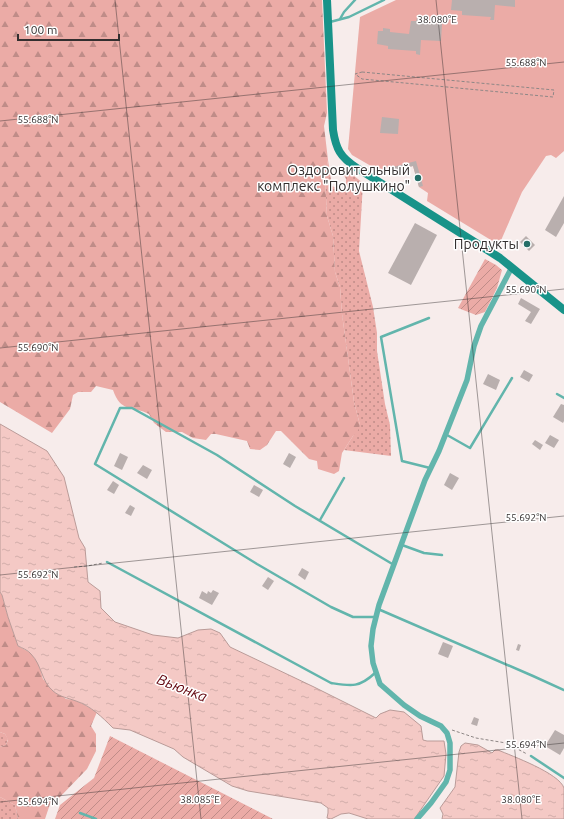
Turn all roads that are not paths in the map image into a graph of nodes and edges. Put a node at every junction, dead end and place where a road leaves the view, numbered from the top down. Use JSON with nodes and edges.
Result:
{"nodes":[{"id":1,"x":327,"y":0,"type":"edge"},
{"id":2,"x":355,"y":0,"type":"edge"},
{"id":3,"x":384,"y":0,"type":"edge"},
{"id":4,"x":340,"y":20,"type":"junction"},
{"id":5,"x":328,"y":22,"type":"junction"},
{"id":6,"x":512,"y":267,"type":"junction"},
{"id":7,"x":564,"y":310,"type":"edge"},
{"id":8,"x":429,"y":318,"type":"dead end"},
{"id":9,"x":512,"y":378,"type":"dead end"},
{"id":10,"x":557,"y":394,"type":"dead end"},
{"id":11,"x":564,"y":398,"type":"edge"},
{"id":12,"x":446,"y":435,"type":"junction"},
{"id":13,"x":431,"y":468,"type":"junction"},
{"id":14,"x":344,"y":478,"type":"dead end"},
{"id":15,"x":320,"y":520,"type":"junction"},
{"id":16,"x":402,"y":545,"type":"junction"},
{"id":17,"x":442,"y":555,"type":"dead end"},
{"id":18,"x":107,"y":562,"type":"road end"},
{"id":19,"x":394,"y":565,"type":"junction"},
{"id":20,"x":378,"y":608,"type":"junction"},
{"id":21,"x":375,"y":617,"type":"junction"},
{"id":22,"x":375,"y":673,"type":"junction"},
{"id":23,"x":564,"y":690,"type":"edge"},
{"id":24,"x":531,"y":756,"type":"road end"},
{"id":25,"x":564,"y":778,"type":"edge"},
{"id":26,"x":80,"y":813,"type":"dead end"},
{"id":27,"x":96,"y":819,"type":"edge"},
{"id":28,"x":417,"y":819,"type":"edge"}],
"edges":[{"from":1,"to":5,"type":"main road"},
{"from":2,"to":4,"type":"lane"},
{"from":3,"to":4,"type":"lane"},
{"from":4,"to":5,"type":"lane"},
{"from":5,"to":6,"type":"main road"},
{"from":6,"to":7,"type":"main road"},
{"from":6,"to":12,"type":"street"},
{"from":8,"to":13,"type":"lane"},
{"from":9,"to":12,"type":"lane"},
{"from":10,"to":11,"type":"lane"},
{"from":12,"to":13,"type":"street"},
{"from":13,"to":16,"type":"street"},
{"from":14,"to":15,"type":"lane"},
{"from":15,"to":19,"type":"lane"},
{"from":15,"to":21,"type":"lane"},
{"from":16,"to":17,"type":"lane"},
{"from":16,"to":19,"type":"street"},
{"from":18,"to":22,"type":"lane"},
{"from":19,"to":20,"type":"street"},
{"from":20,"to":21,"type":"street"},
{"from":20,"to":23,"type":"lane"},
{"from":21,"to":22,"type":"street"},
{"from":22,"to":28,"type":"street"},
{"from":24,"to":25,"type":"lane"},
{"from":26,"to":27,"type":"lane"}]}
